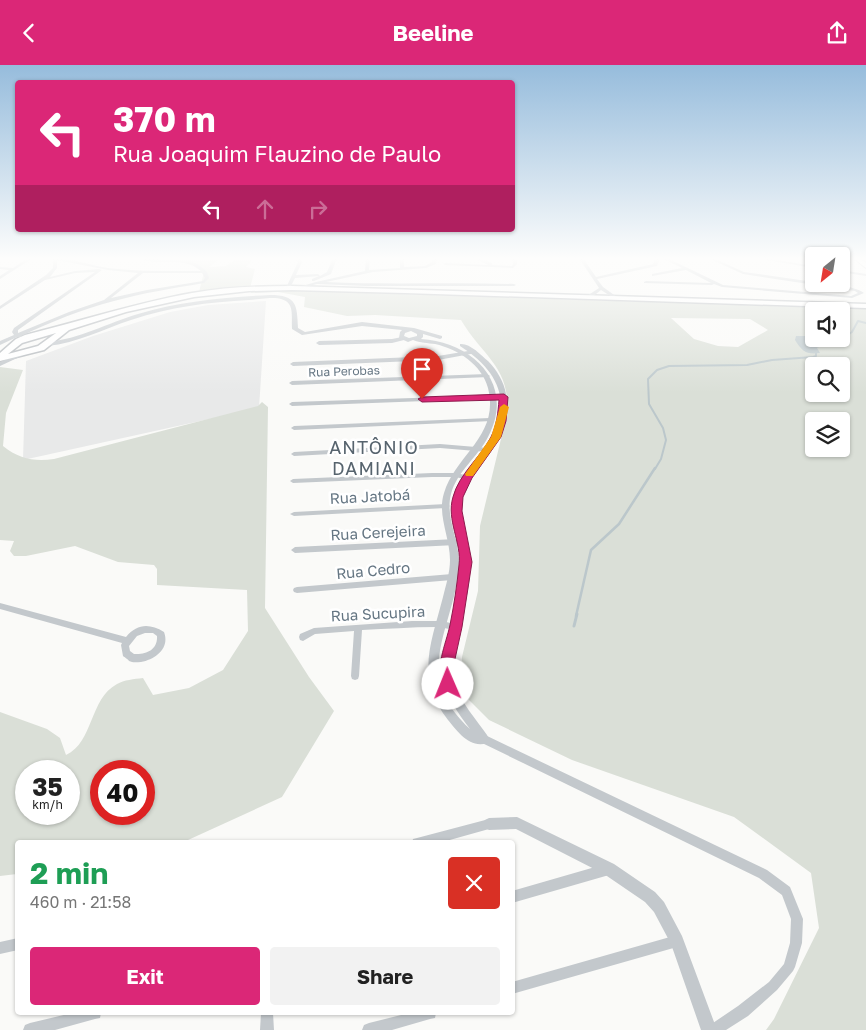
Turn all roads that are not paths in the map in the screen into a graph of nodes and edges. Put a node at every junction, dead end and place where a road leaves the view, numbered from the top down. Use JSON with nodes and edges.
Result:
{"nodes":[{"id":1,"x":53,"y":303,"type":"edge"},
{"id":2,"x":103,"y":303,"type":"edge"},
{"id":3,"x":151,"y":303,"type":"edge"},
{"id":4,"x":192,"y":303,"type":"edge"},
{"id":5,"x":291,"y":303,"type":"edge"},
{"id":6,"x":773,"y":303,"type":"edge"},
{"id":7,"x":866,"y":306,"type":"edge"},
{"id":8,"x":356,"y":325,"type":"junction"},
{"id":9,"x":69,"y":327,"type":"junction"},
{"id":10,"x":32,"y":332,"type":"junction"},
{"id":11,"x":415,"y":334,"type":"junction"},
{"id":12,"x":401,"y":337,"type":"junction"},
{"id":13,"x":17,"y":341,"type":"junction"},
{"id":14,"x":0,"y":343,"type":"edge"},
{"id":15,"x":49,"y":343,"type":"junction"},
{"id":16,"x":319,"y":343,"type":"dead end"},
{"id":17,"x":27,"y":352,"type":"junction"},
{"id":18,"x":470,"y":353,"type":"junction"},
{"id":19,"x":0,"y":358,"type":"edge"},
{"id":20,"x":293,"y":363,"type":"dead end"},
{"id":21,"x":0,"y":364,"type":"edge"},
{"id":22,"x":487,"y":376,"type":"junction"},
{"id":23,"x":292,"y":383,"type":"dead end"},
{"id":24,"x":494,"y":397,"type":"junction"},
{"id":25,"x":504,"y":397,"type":"junction"},
{"id":26,"x":292,"y":404,"type":"dead end"},
{"id":27,"x":490,"y":420,"type":"junction"},
{"id":28,"x":294,"y":428,"type":"dead end"},
{"id":29,"x":476,"y":449,"type":"junction"},
{"id":30,"x":488,"y":450,"type":"junction"},
{"id":31,"x":294,"y":454,"type":"dead end"},
{"id":32,"x":456,"y":475,"type":"junction"},
{"id":33,"x":467,"y":478,"type":"junction"},
{"id":34,"x":293,"y":481,"type":"dead end"},
{"id":35,"x":446,"y":506,"type":"junction"},
{"id":36,"x":294,"y":514,"type":"dead end"},
{"id":37,"x":452,"y":542,"type":"junction"},
{"id":38,"x":463,"y":543,"type":"junction"},
{"id":39,"x":295,"y":550,"type":"dead end"},
{"id":40,"x":452,"y":577,"type":"junction"},
{"id":41,"x":297,"y":590,"type":"dead end"},
{"id":42,"x":0,"y":606,"type":"edge"},
{"id":43,"x":442,"y":624,"type":"junction"},
{"id":44,"x":358,"y":627,"type":"junction"},
{"id":45,"x":456,"y":627,"type":"junction"},
{"id":46,"x":302,"y":637,"type":"dead end"},
{"id":47,"x":127,"y":641,"type":"dead end"},
{"id":48,"x":355,"y":676,"type":"dead end"},
{"id":49,"x":483,"y":739,"type":"junction"},
{"id":50,"x":489,"y":824,"type":"joint"},
{"id":51,"x":428,"y":840,"type":"edge"},
{"id":52,"x":608,"y":869,"type":"junction"},
{"id":53,"x":515,"y":896,"type":"edge"},
{"id":54,"x":677,"y":941,"type":"junction"},
{"id":55,"x":15,"y":945,"type":"edge"},
{"id":56,"x":0,"y":948,"type":"edge"},
{"id":57,"x":515,"y":988,"type":"edge"},
{"id":58,"x":87,"y":1015,"type":"edge"},
{"id":59,"x":267,"y":1015,"type":"edge"},
{"id":60,"x":423,"y":1015,"type":"edge"},
{"id":61,"x":30,"y":1030,"type":"edge"},
{"id":62,"x":267,"y":1030,"type":"edge"},
{"id":63,"x":369,"y":1030,"type":"edge"},
{"id":64,"x":709,"y":1030,"type":"edge"},
{"id":65,"x":716,"y":1030,"type":"edge"}],
"edges":[{"from":1,"to":13,"type":"street"},
{"from":2,"to":10,"type":"street"},
{"from":3,"to":9,"type":"highway"},
{"from":4,"to":15,"type":"street"},
{"from":5,"to":8,"type":"street"},
{"from":6,"to":7,"type":"highway"},
{"from":8,"to":11,"type":"street"},
{"from":8,"to":12,"type":"street"},
{"from":9,"to":10,"type":"highway"},
{"from":9,"to":15,"type":"highway"},
{"from":10,"to":13,"type":"highway"},
{"from":10,"to":15,"type":"highway"},
{"from":11,"to":12,"type":"street"},
{"from":11,"to":12,"type":"street"},
{"from":11,"to":18,"type":"street"},
{"from":12,"to":16,"type":"street"},
{"from":13,"to":14,"type":"street"},
{"from":13,"to":17,"type":"highway"},
{"from":13,"to":19,"type":"highway"},
{"from":15,"to":17,"type":"highway"},
{"from":17,"to":19,"type":"highway"},
{"from":17,"to":21,"type":"street"},
{"from":18,"to":20,"type":"street"},
{"from":18,"to":22,"type":"street"},
{"from":18,"to":25,"type":"street"},
{"from":22,"to":23,"type":"street","name":"Rua Perobas"},
{"from":22,"to":24,"type":"street"},
{"from":24,"to":25,"type":"street"},
{"from":24,"to":26,"type":"street"},
{"from":24,"to":27,"type":"street"},
{"from":25,"to":30,"type":"street"},
{"from":27,"to":28,"type":"street"},
{"from":27,"to":29,"type":"street"},
{"from":29,"to":30,"type":"street"},
{"from":29,"to":31,"type":"street"},
{"from":29,"to":32,"type":"street"},
{"from":30,"to":33,"type":"street"},
{"from":32,"to":33,"type":"street"},
{"from":32,"to":34,"type":"street"},
{"from":32,"to":35,"type":"street"},
{"from":33,"to":38,"type":"street"},
{"from":35,"to":36,"type":"street","name":"Rua Jatobá"},
{"from":35,"to":37,"type":"street"},
{"from":37,"to":38,"type":"street","name":"Rua Cerejeira"},
{"from":37,"to":39,"type":"street","name":"Rua Cerejeira"},
{"from":37,"to":40,"type":"street"},
{"from":38,"to":45,"type":"street"},
{"from":40,"to":41,"type":"street","name":"Rua Cedro"},
{"from":40,"to":43,"type":"street"},
{"from":42,"to":47,"type":"street"},
{"from":43,"to":44,"type":"street","name":"Rua Sucupira"},
{"from":43,"to":45,"type":"street","name":"Rua Sucupira"},
{"from":43,"to":49,"type":"street"},
{"from":44,"to":46,"type":"street","name":"Rua Sucupira"},
{"from":44,"to":48,"type":"street"},
{"from":45,"to":49,"type":"street"},
{"from":49,"to":65,"type":"street"},
{"from":50,"to":51,"type":"street"},
{"from":50,"to":52,"type":"street"},
{"from":52,"to":53,"type":"street"},
{"from":52,"to":54,"type":"street"},
{"from":54,"to":57,"type":"street"},
{"from":54,"to":64,"type":"street"},
{"from":55,"to":56,"type":"street"},
{"from":58,"to":61,"type":"street"},
{"from":59,"to":62,"type":"street"},
{"from":60,"to":63,"type":"street"}]}
